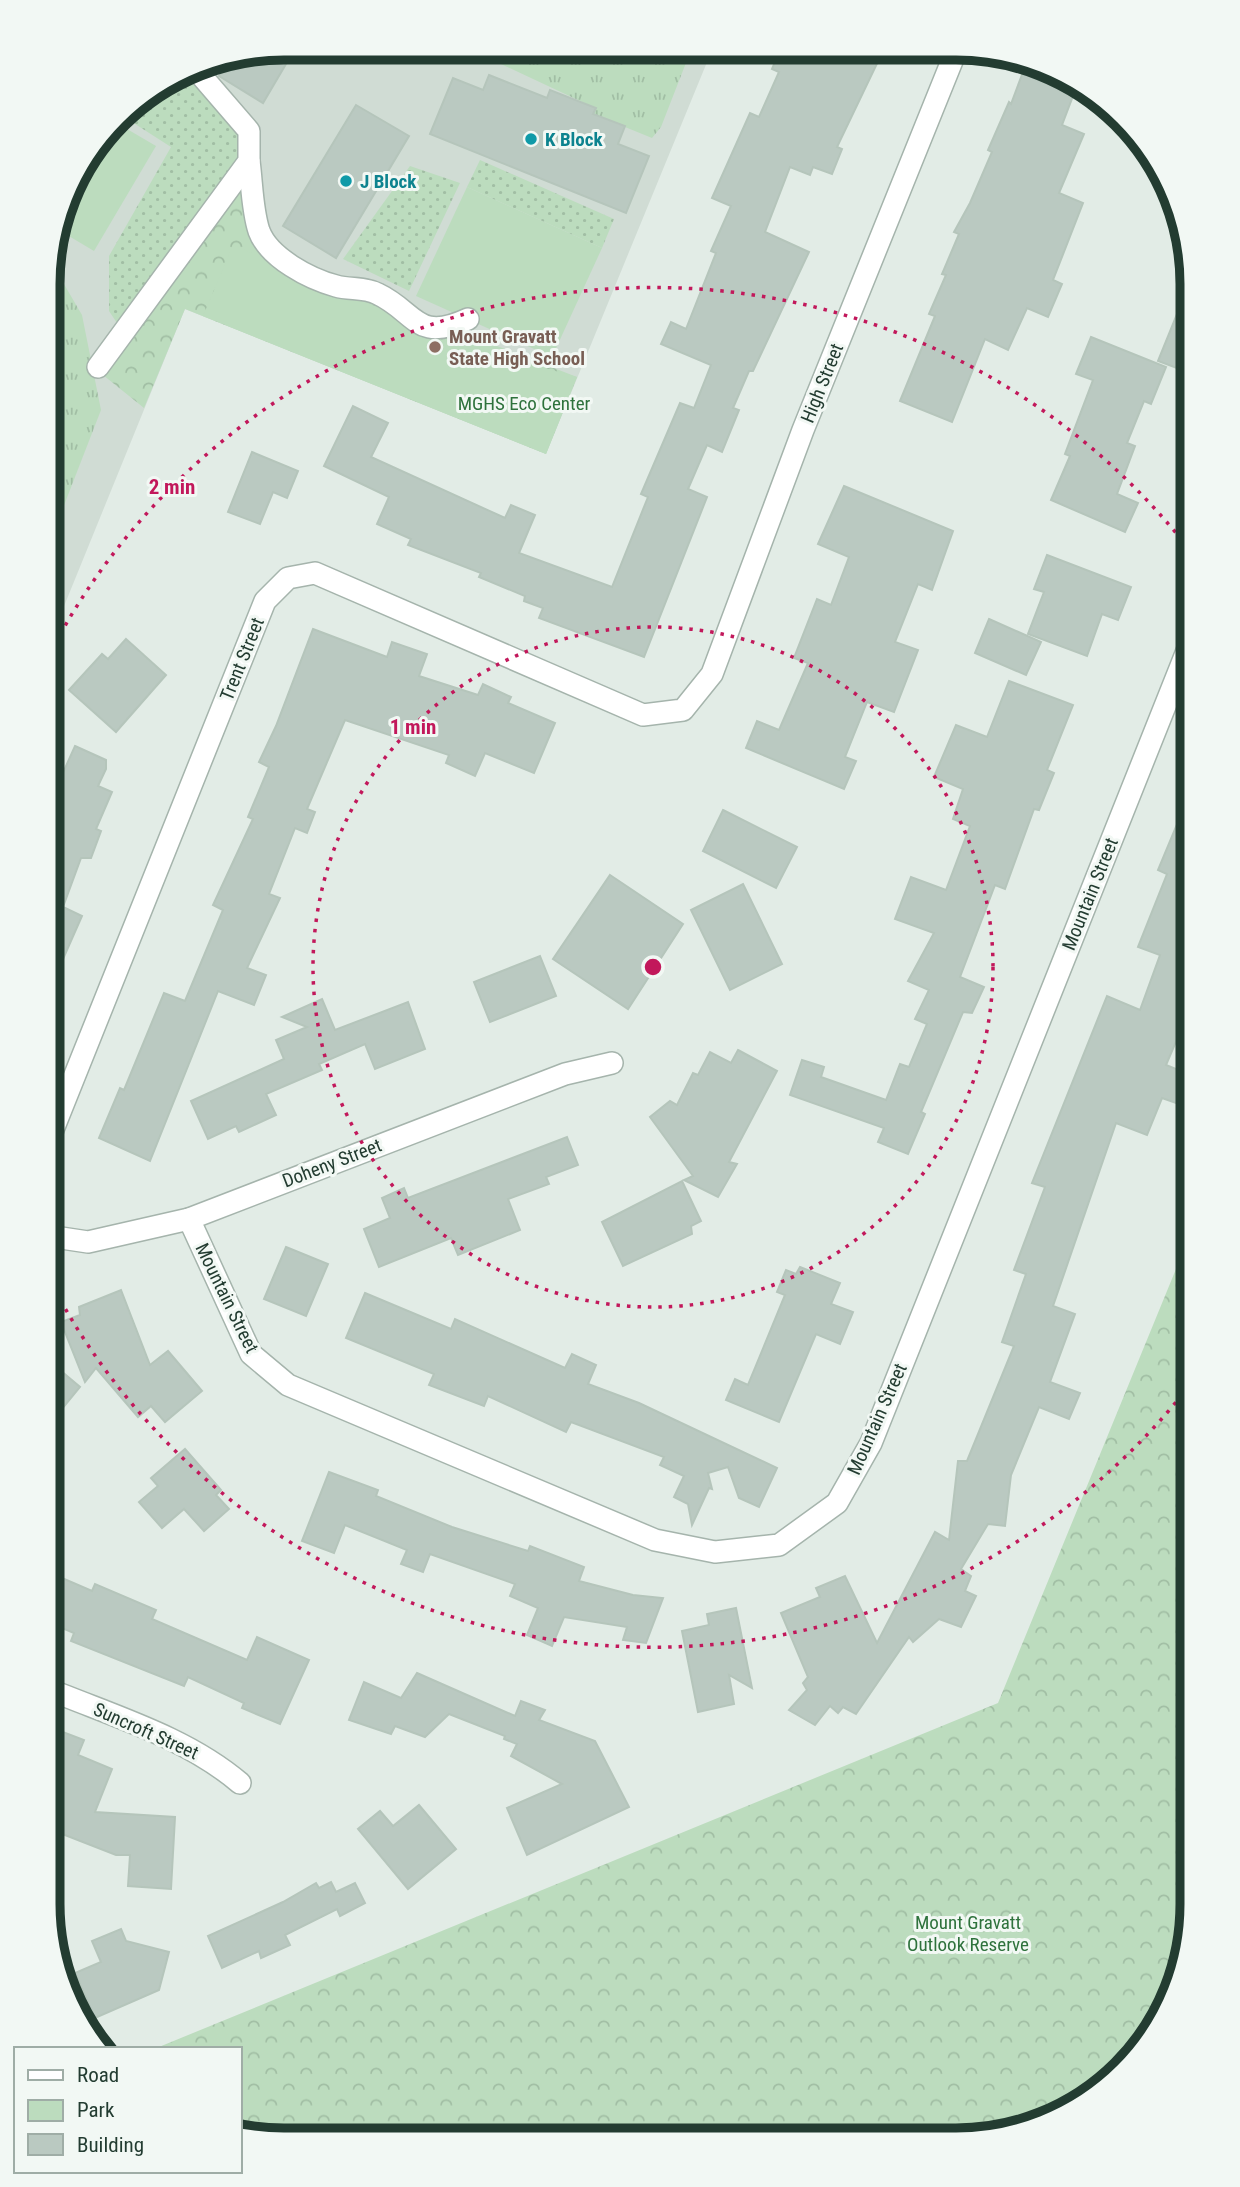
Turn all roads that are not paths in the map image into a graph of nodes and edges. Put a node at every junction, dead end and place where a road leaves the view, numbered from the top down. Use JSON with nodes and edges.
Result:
{"nodes":[{"id":1,"x":952,"y":60,"type":"edge"},
{"id":2,"x":201,"y":76,"type":"edge"},
{"id":3,"x":248,"y":161,"type":"junction"},
{"id":4,"x":468,"y":319,"type":"dead end"},
{"id":5,"x":97,"y":367,"type":"dead end"},
{"id":6,"x":1180,"y":669,"type":"edge"},
{"id":7,"x":683,"y":710,"type":"joint"},
{"id":8,"x":612,"y":1063,"type":"dead end"},
{"id":9,"x":60,"y":1112,"type":"edge"},
{"id":10,"x":189,"y":1219,"type":"junction"},
{"id":11,"x":60,"y":1238,"type":"edge"},
{"id":12,"x":60,"y":1694,"type":"edge"},
{"id":13,"x":240,"y":1783,"type":"dead end"}],
"edges":[{"from":1,"to":7,"type":"street","name":"High Street"},
{"from":2,"to":3,"type":"street"},
{"from":3,"to":4,"type":"street"},
{"from":3,"to":5,"type":"street"},
{"from":6,"to":10,"type":"street","name":"Mountain Street"},
{"from":7,"to":9,"type":"street","name":"Trent Street"},
{"from":8,"to":10,"type":"street","name":"Doheny Street"},
{"from":10,"to":11,"type":"street","name":"Doheny Street"},
{"from":12,"to":13,"type":"street","name":"Suncroft Street"}]}
